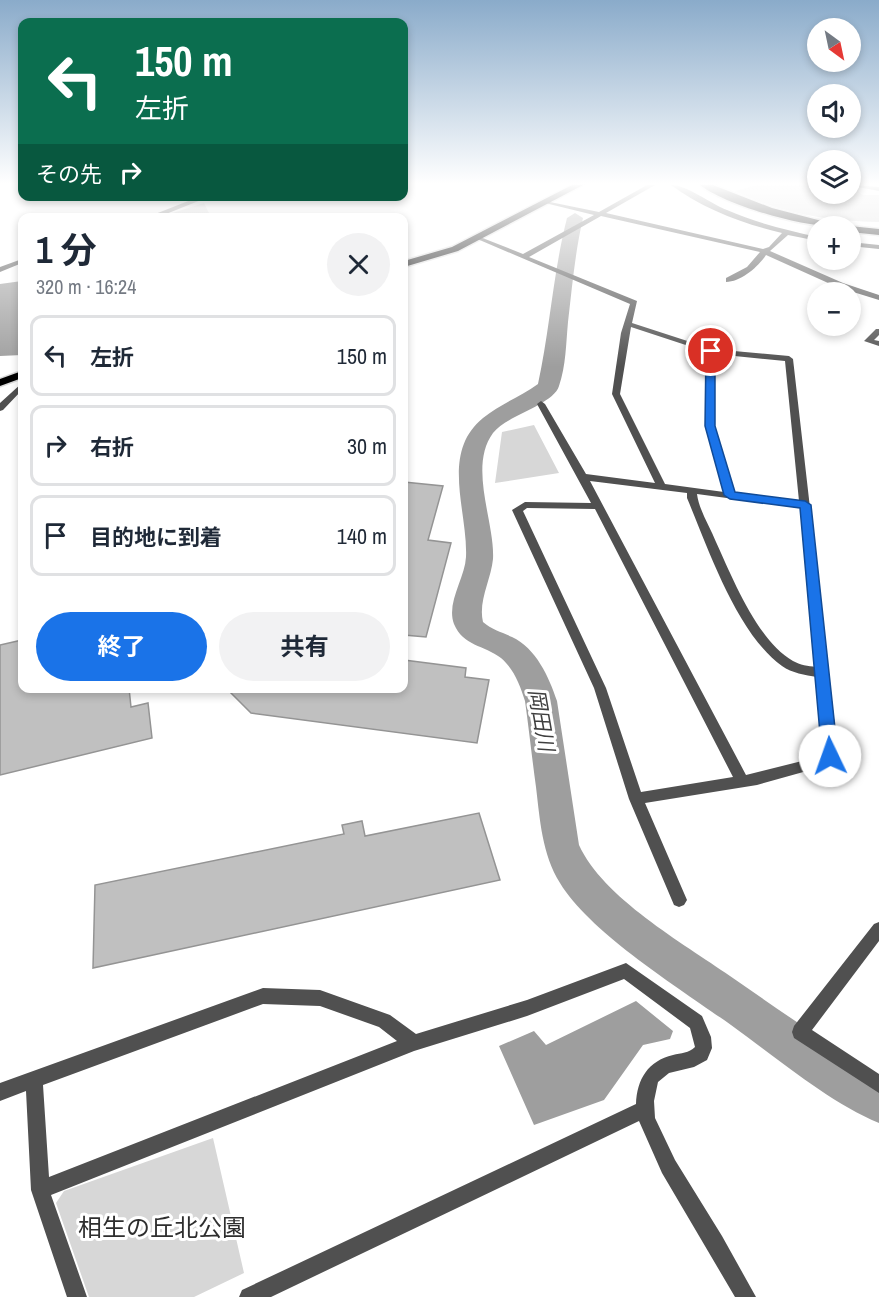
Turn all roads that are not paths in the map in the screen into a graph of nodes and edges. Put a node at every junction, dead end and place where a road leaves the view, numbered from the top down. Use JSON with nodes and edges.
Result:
{"nodes":[{"id":1,"x":459,"y":246,"type":"edge"},
{"id":2,"x":496,"y":246,"type":"edge"},
{"id":3,"x":545,"y":246,"type":"edge"},
{"id":4,"x":742,"y":246,"type":"edge"},
{"id":5,"x":773,"y":246,"type":"edge"},
{"id":6,"x":764,"y":250,"type":"junction"},
{"id":7,"x":524,"y":257,"type":"junction"},
{"id":8,"x":18,"y":263,"type":"edge"},
{"id":9,"x":408,"y":263,"type":"edge"},
{"id":10,"x":0,"y":270,"type":"edge"},
{"id":11,"x":729,"y":280,"type":"dead end"},
{"id":12,"x":879,"y":298,"type":"edge"},
{"id":13,"x":628,"y":324,"type":"junction"},
{"id":14,"x":879,"y":331,"type":"edge"},
{"id":15,"x":879,"y":344,"type":"edge"},
{"id":16,"x":711,"y":351,"type":"junction"},
{"id":17,"x":18,"y":376,"type":"edge"},
{"id":18,"x":0,"y":383,"type":"edge"},
{"id":19,"x":18,"y":390,"type":"edge"},
{"id":20,"x":541,"y":404,"type":"dead end"},
{"id":21,"x":0,"y":408,"type":"edge"},
{"id":22,"x":583,"y":477,"type":"junction"},
{"id":23,"x":661,"y":486,"type":"junction"},
{"id":24,"x":692,"y":491,"type":"junction"},
{"id":25,"x":730,"y":495,"type":"junction"},
{"id":26,"x":805,"y":505,"type":"junction"},
{"id":27,"x":596,"y":506,"type":"junction"},
{"id":28,"x":823,"y":673,"type":"junction"},
{"id":29,"x":742,"y":781,"type":"junction"},
{"id":30,"x":636,"y":799,"type":"junction"},
{"id":31,"x":679,"y":900,"type":"dead end"},
{"id":32,"x":879,"y":930,"type":"edge"},
{"id":33,"x":414,"y":1043,"type":"junction"},
{"id":34,"x":34,"y":1080,"type":"junction"},
{"id":35,"x":879,"y":1084,"type":"edge"},
{"id":36,"x":0,"y":1092,"type":"edge"},
{"id":37,"x":645,"y":1109,"type":"junction"},
{"id":38,"x":40,"y":1190,"type":"junction"},
{"id":39,"x":77,"y":1297,"type":"edge"},
{"id":40,"x":249,"y":1297,"type":"edge"},
{"id":41,"x":746,"y":1297,"type":"edge"}],
"edges":[{"from":1,"to":9,"type":"main road"},
{"from":2,"to":7,"type":"street"},
{"from":3,"to":7,"type":"street"},
{"from":4,"to":6,"type":"street"},
{"from":5,"to":6,"type":"street"},
{"from":6,"to":11,"type":"street"},
{"from":6,"to":12,"type":"street"},
{"from":7,"to":13,"type":"street"},
{"from":8,"to":10,"type":"street"},
{"from":13,"to":16,"type":"street"},
{"from":13,"to":23,"type":"street"},
{"from":14,"to":15,"type":"street"},
{"from":16,"to":25,"type":"street"},
{"from":16,"to":26,"type":"street"},
{"from":17,"to":18,"type":"main road"},
{"from":19,"to":21,"type":"street"},
{"from":20,"to":22,"type":"street"},
{"from":22,"to":23,"type":"street"},
{"from":22,"to":27,"type":"street"},
{"from":23,"to":24,"type":"street"},
{"from":24,"to":25,"type":"street"},
{"from":24,"to":28,"type":"street"},
{"from":25,"to":26,"type":"street"},
{"from":26,"to":28,"type":"street"},
{"from":27,"to":29,"type":"street"},
{"from":27,"to":30,"type":"street"},
{"from":28,"to":29,"type":"street"},
{"from":29,"to":30,"type":"street"},
{"from":30,"to":31,"type":"street"},
{"from":32,"to":35,"type":"street"},
{"from":33,"to":34,"type":"street"},
{"from":33,"to":37,"type":"street"},
{"from":33,"to":38,"type":"street"},
{"from":34,"to":36,"type":"street"},
{"from":34,"to":38,"type":"street"},
{"from":37,"to":40,"type":"street"},
{"from":37,"to":41,"type":"street"},
{"from":38,"to":39,"type":"street"}]}
